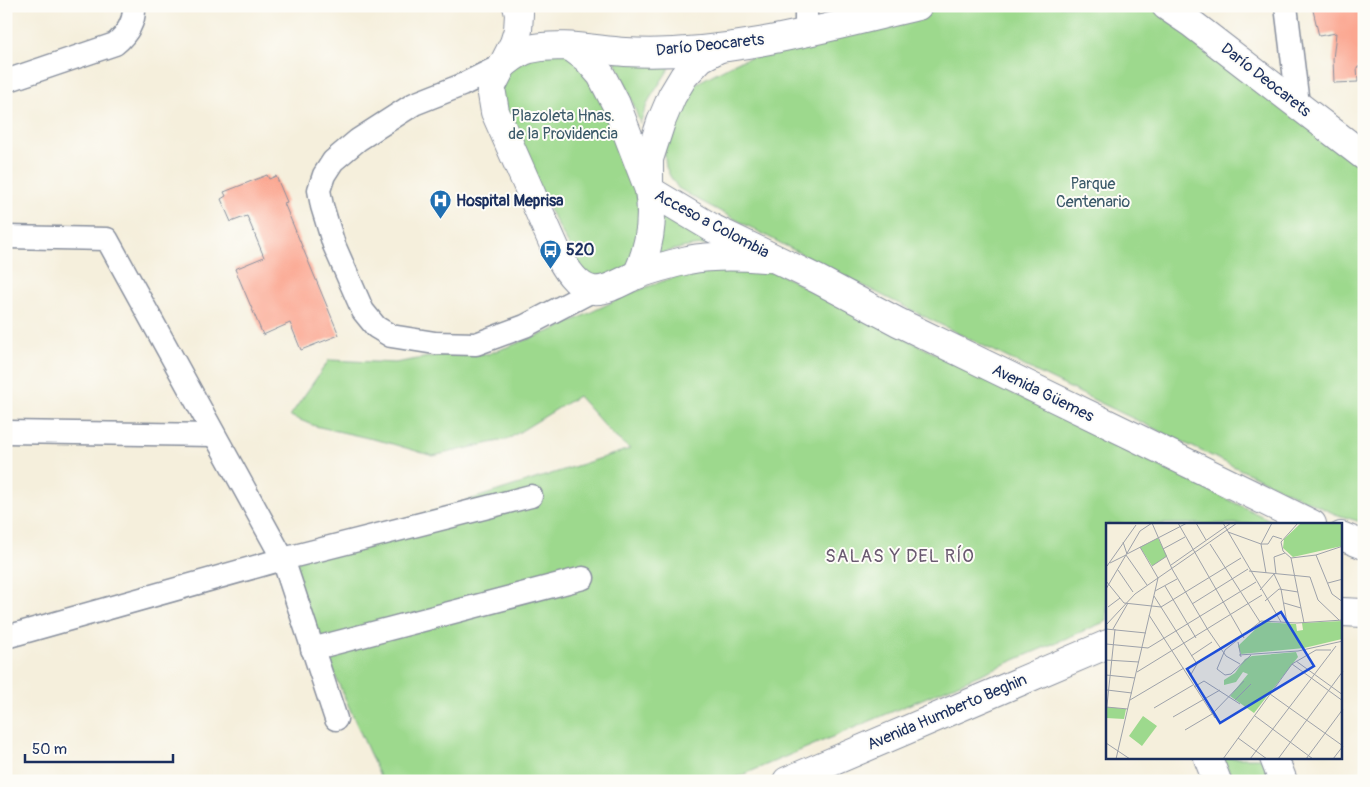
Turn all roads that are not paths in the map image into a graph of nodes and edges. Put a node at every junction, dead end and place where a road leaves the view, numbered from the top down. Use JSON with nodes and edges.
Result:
{"nodes":[{"id":1,"x":134,"y":6,"type":"edge"},
{"id":2,"x":517,"y":6,"type":"edge"},
{"id":3,"x":918,"y":6,"type":"edge"},
{"id":4,"x":1166,"y":6,"type":"edge"},
{"id":5,"x":1286,"y":6,"type":"edge"},
{"id":6,"x":806,"y":19,"type":"edge"},
{"id":7,"x":571,"y":47,"type":"junction"},
{"id":8,"x":719,"y":48,"type":"junction"},
{"id":9,"x":504,"y":64,"type":"junction"},
{"id":10,"x":6,"y":81,"type":"edge"},
{"id":11,"x":1298,"y":104,"type":"junction"},
{"id":12,"x":1362,"y":150,"type":"edge"},
{"id":13,"x":649,"y":190,"type":"junction"},
{"id":14,"x":6,"y":237,"type":"edge"},
{"id":15,"x":776,"y":258,"type":"junction"},
{"id":16,"x":637,"y":275,"type":"junction"},
{"id":17,"x":594,"y":290,"type":"junction"},
{"id":18,"x":6,"y":432,"type":"edge"},
{"id":19,"x":214,"y":435,"type":"junction"},
{"id":20,"x":531,"y":496,"type":"dead end"},
{"id":21,"x":1310,"y":523,"type":"edge"},
{"id":22,"x":1342,"y":536,"type":"edge"},
{"id":23,"x":1364,"y":545,"type":"edge"},
{"id":24,"x":283,"y":560,"type":"junction"},
{"id":25,"x":583,"y":578,"type":"dead end"},
{"id":26,"x":1342,"y":612,"type":"edge"},
{"id":27,"x":1364,"y":613,"type":"edge"},
{"id":28,"x":6,"y":637,"type":"edge"},
{"id":29,"x":1106,"y":645,"type":"edge"},
{"id":30,"x":312,"y":649,"type":"junction"},
{"id":31,"x":336,"y":719,"type":"dead end"},
{"id":32,"x":1209,"y":760,"type":"edge"},
{"id":33,"x":1275,"y":760,"type":"edge"},
{"id":34,"x":787,"y":781,"type":"edge"},
{"id":35,"x":1217,"y":781,"type":"edge"},
{"id":36,"x":1283,"y":781,"type":"edge"}],
"edges":[{"from":1,"to":10,"type":"street"},
{"from":2,"to":9,"type":"street"},
{"from":3,"to":6,"type":"street","name":"Darío Deocarets"},
{"from":4,"to":11,"type":"street","name":"Darío Deocarets"},
{"from":5,"to":11,"type":"street"},
{"from":6,"to":8,"type":"street","name":"Darío Deocarets"},
{"from":7,"to":8,"type":"street","name":"Darío Deocarets"},
{"from":7,"to":9,"type":"street","name":"Darío Deocarets"},
{"from":7,"to":13,"type":"street"},
{"from":8,"to":13,"type":"street"},
{"from":9,"to":17,"type":"street"},
{"from":9,"to":17,"type":"street"},
{"from":11,"to":12,"type":"street","name":"Darío Deocarets"},
{"from":13,"to":15,"type":"street","name":"Acceso a Colombia"},
{"from":13,"to":16,"type":"street"},
{"from":14,"to":19,"type":"street"},
{"from":15,"to":16,"type":"street"},
{"from":15,"to":21,"type":"street","name":"Avenida Güemes"},
{"from":16,"to":17,"type":"street"},
{"from":18,"to":19,"type":"street"},
{"from":19,"to":24,"type":"street"},
{"from":20,"to":24,"type":"street"},
{"from":22,"to":23,"type":"street"},
{"from":24,"to":28,"type":"street"},
{"from":24,"to":30,"type":"street"},
{"from":25,"to":30,"type":"street"},
{"from":26,"to":27,"type":"street"},
{"from":29,"to":34,"type":"street","name":"Avenida Humberto Beghin"},
{"from":30,"to":31,"type":"street"},
{"from":32,"to":35,"type":"street"},
{"from":33,"to":36,"type":"street"}]}
